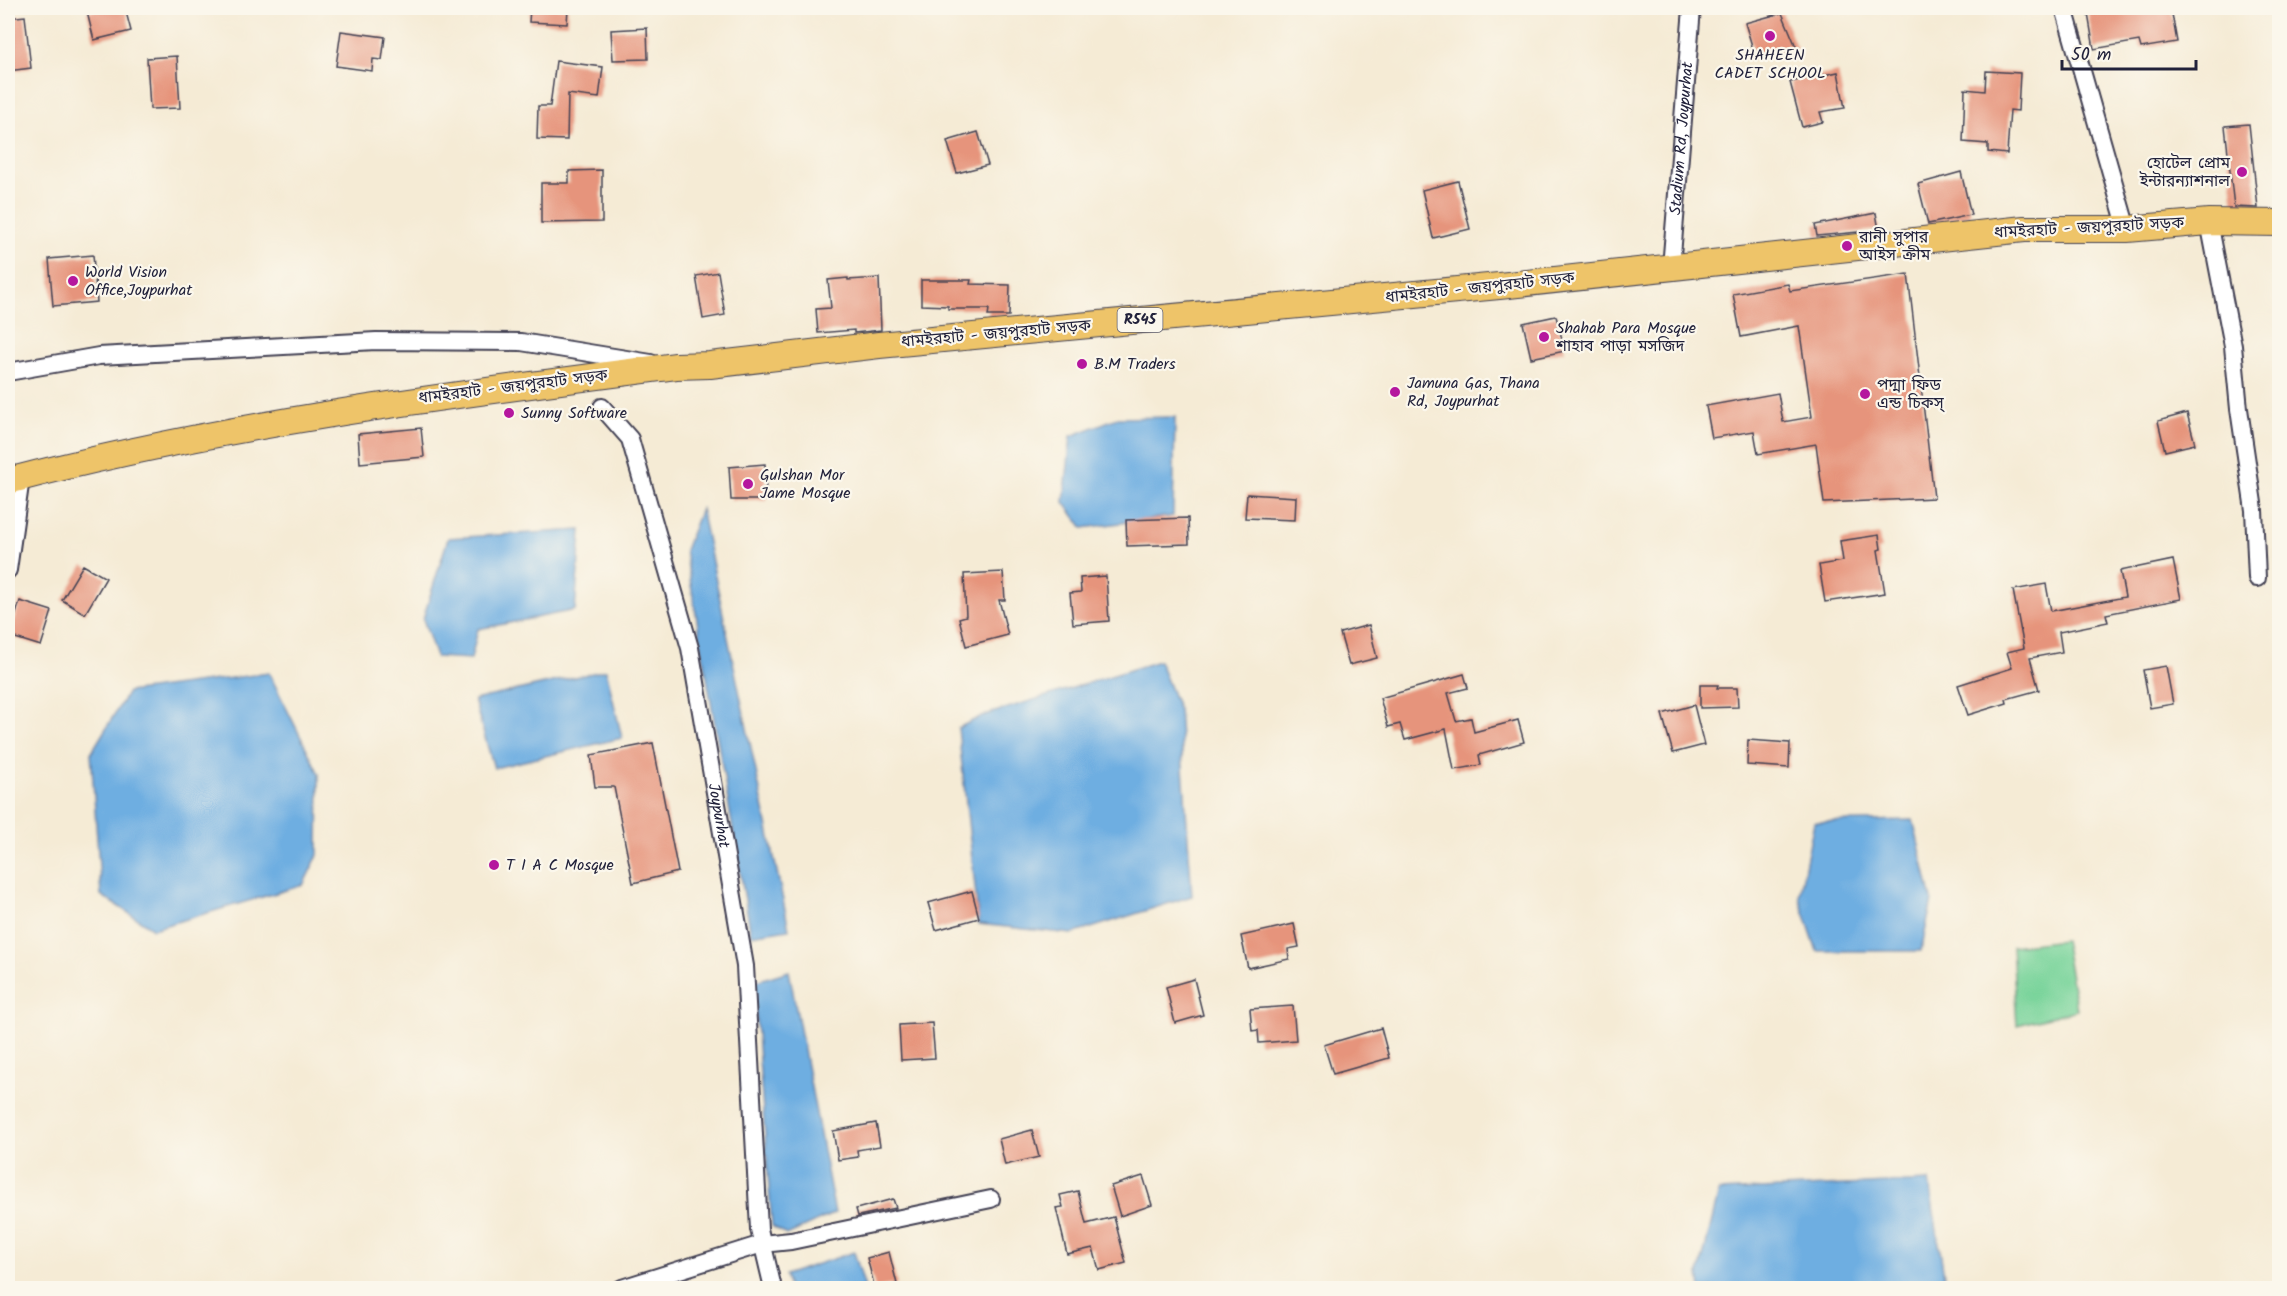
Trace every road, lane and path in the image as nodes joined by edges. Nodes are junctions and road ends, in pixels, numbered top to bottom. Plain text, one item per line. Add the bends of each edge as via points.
1 (1692, 8) edge
2 (2064, 8) edge
3 (2209, 222) junction
4 (2280, 223) edge
5 (2127, 229) junction
6 (1671, 268) junction
7 (676, 366) junction
8 (8, 372) edge
9 (602, 407) dead end
10 (14, 479) edge
11 (8, 570) edge
12 (2257, 578) dead end
13 (992, 1199) dead end
14 (762, 1244) junction
15 (622, 1288) edge
16 (773, 1288) edge

1 - 6 street, Stadium Rd, Joypurhat
2 - 5 street
3 - 4 main road, ধামইরহাট - জয়পুরহাট সড়ক / R545
3 - 5 main road, ধামইরহাট - জয়পুরহাট সড়ক / R545
3 - 12 street via 2233,346 2254,510
5 - 6 main road, ধামইরহাট - জয়পুরহাট সড়ক / R545 via 2025,229
6 - 7 main road, ধামইরহাট - জয়পুরহাট সড়ক / R545
7 - 8 street via 521,342 376,341 99,356
7 - 10 main road, ধামইরহাট - জয়পুরহাট সড়ক / R545 via 388,404 204,436
9 - 14 street, Joypurhat via 630,439 690,648 745,966
10 - 11 street
13 - 14 street
14 - 15 street
14 - 16 street, Joypurhat

